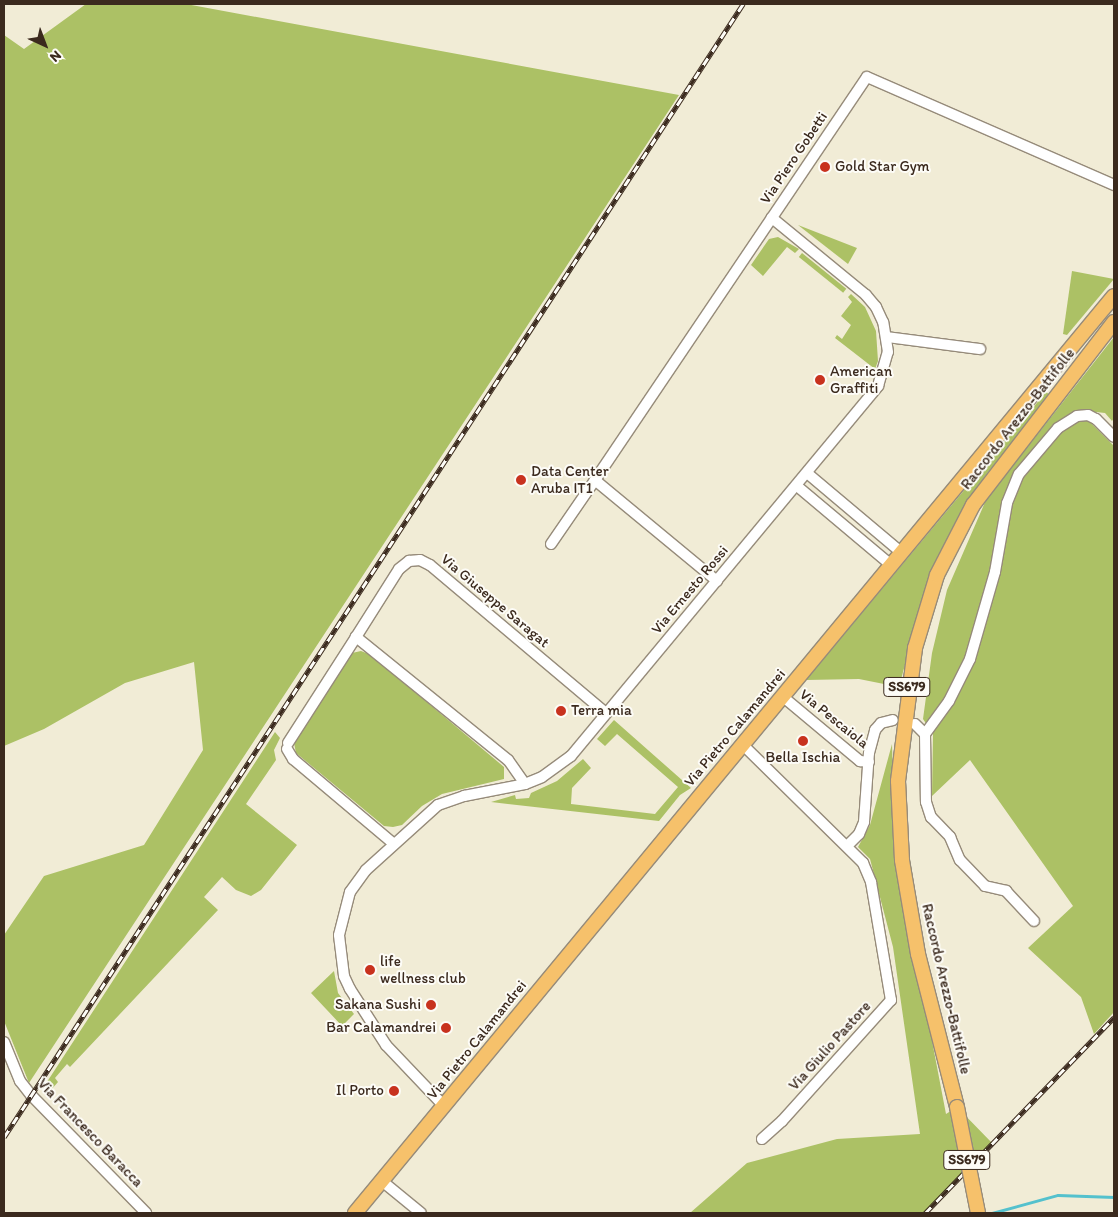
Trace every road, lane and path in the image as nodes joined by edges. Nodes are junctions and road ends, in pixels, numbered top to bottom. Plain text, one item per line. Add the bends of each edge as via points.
1 (1114, 185) edge
2 (772, 218) junction
3 (1114, 296) edge
4 (1114, 322) edge
5 (887, 336) junction
6 (980, 349) dead end
7 (1114, 437) edge
8 (808, 473) junction
9 (595, 480) junction
10 (797, 486) junction
11 (551, 544) dead end
12 (902, 553) junction
13 (891, 565) junction
14 (718, 581) junction
15 (356, 637) junction
16 (782, 696) junction
17 (606, 713) junction
18 (893, 720) dead end
19 (915, 724) dead end
20 (925, 734) junction
21 (742, 744) junction
22 (869, 762) junction
23 (525, 784) junction
24 (394, 844) junction
25 (847, 846) junction
26 (1034, 921) dead end
27 (4, 1042) edge
28 (444, 1106) junction
29 (762, 1139) dead end
30 (382, 1181) junction
31 (146, 1213) edge
32 (355, 1213) edge
33 (422, 1213) edge
34 (978, 1213) edge

1 - 2 street, Via Piero Gobetti via 867,78
2 - 5 street, Via Ernesto Rossi via 866,295 883,322
2 - 9 street, Via Piero Gobetti
3 - 12 main road, Via Pietro Calamandrei
4 - 34 main road, Raccordo Arezzo-Battifolle / SS679, bridge via 973,505 937,574 915,648 898,780 902,860 918,954
5 - 6 street
5 - 8 street, Via Ernesto Rossi via 885,369 878,386
7 - 20 street via 1096,419 1088,415 1077,416 1058,428 1019,474 1007,503 995,572 970,659 949,701
8 - 10 street, Via Ernesto Rossi
8 - 12 street
9 - 11 street, Via Piero Gobetti
9 - 14 street
10 - 13 street
10 - 14 street, Via Ernesto Rossi
12 - 13 main road, Via Pietro Calamandrei
13 - 16 main road, Via Pietro Calamandrei
14 - 17 street, Via Ernesto Rossi
15 - 17 street, Via Giuseppe Saragat via 399,568 409,561 420,560
15 - 23 street via 508,760
15 - 24 street, Via Giuseppe Saragat via 287,746 292,759
16 - 21 main road, Via Pietro Calamandrei
16 - 22 street, Via Pescaiola via 860,761
17 - 23 street, Via Ernesto Rossi via 571,756 549,773
18 - 22 street via 881,723 875,730
19 - 20 street
20 - 26 street via 926,802 931,816 950,837 960,860 985,886 1006,891
21 - 25 street, Via Giulio Pastore
21 - 28 main road, Via Pietro Calamandrei
22 - 25 street via 864,822 859,834
23 - 24 street, Via Ernesto Rossi via 444,802
24 - 28 street, Via Ernesto Rossi via 366,870 350,892 339,935 342,966 350,989 382,1038
25 - 29 street, Via Giulio Pastore via 863,863 871,882 891,1000
27 - 31 street, Via Francesco Baracca via 20,1081 35,1100
28 - 30 main road, Via Pietro Calamandrei
30 - 32 main road, Via Pietro Calamandrei
30 - 33 street

